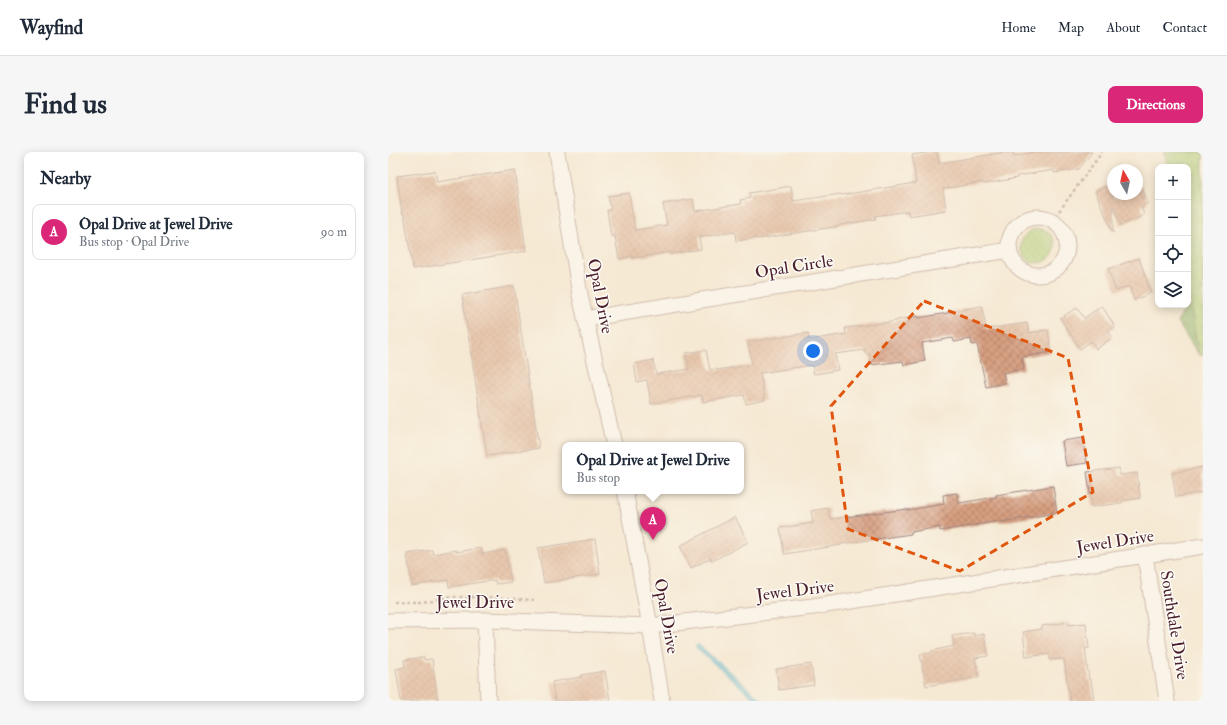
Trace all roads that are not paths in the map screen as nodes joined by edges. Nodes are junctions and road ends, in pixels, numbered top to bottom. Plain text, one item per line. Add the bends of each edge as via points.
1 (557, 152) edge
2 (1009, 250) junction
3 (585, 319) junction
4 (613, 442) edge
5 (626, 494) edge
6 (1203, 546) edge
7 (1144, 555) junction
8 (485, 620) junction
9 (388, 621) edge
10 (650, 626) junction
11 (488, 701) edge
12 (662, 701) edge
13 (1167, 701) edge

1 - 3 street, Opal Drive
2 - 2 street via 1017,267 1035,275 1045,274 1062,264 1067,245 1060,227 1052,221 1034,218 1026,220 1013,232
2 - 3 street, Opal Circle
3 - 4 street, Opal Drive
5 - 10 street, Opal Drive
6 - 7 street, Jewel Drive
7 - 10 street, Jewel Drive via 813,607
7 - 13 street, Southdale Drive
8 - 9 street, Jewel Drive
8 - 10 street, Jewel Drive
8 - 11 street
10 - 12 street, Opal Drive

